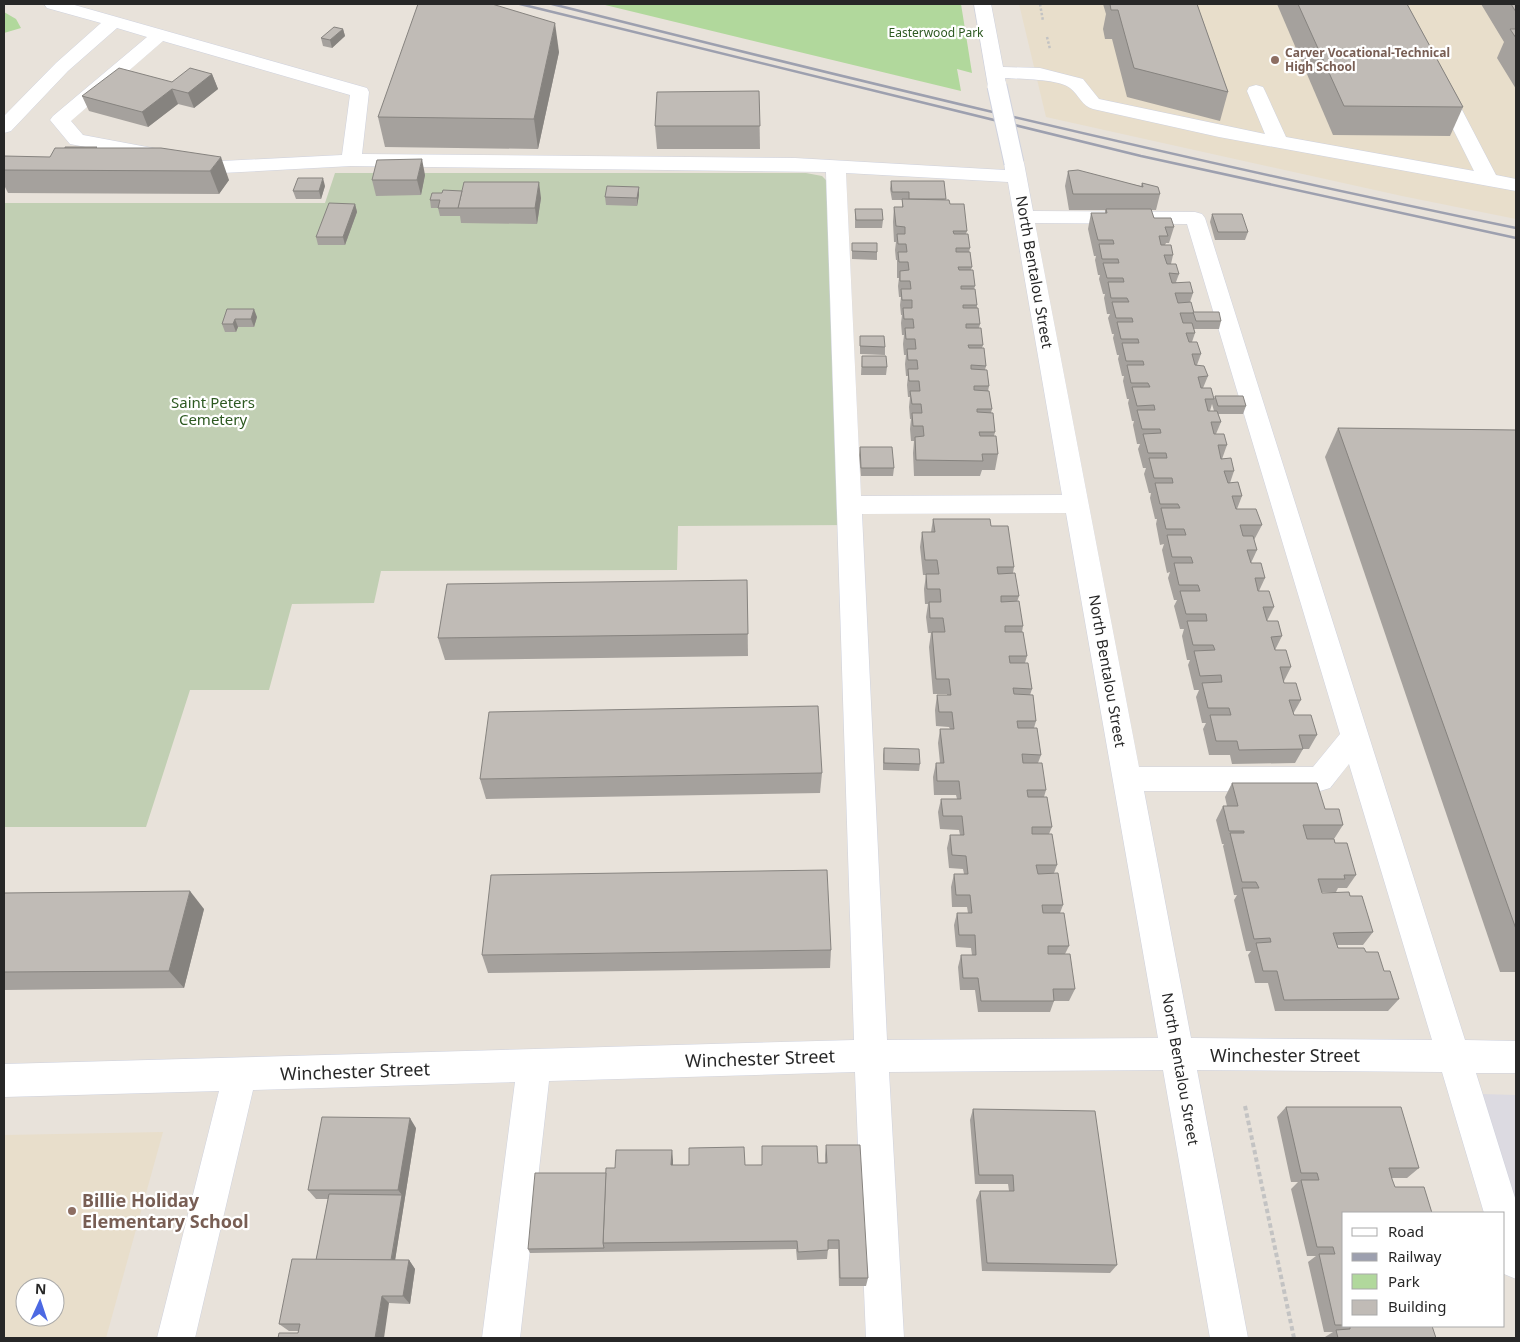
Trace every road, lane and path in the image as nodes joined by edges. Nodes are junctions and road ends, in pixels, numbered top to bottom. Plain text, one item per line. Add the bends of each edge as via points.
1 (53, 4) edge
2 (982, 4) edge
3 (1040, 4) edge
4 (114, 21) junction
5 (1043, 21) dead end
6 (161, 34) junction
7 (1434, 74) edge
8 (996, 79) junction
9 (1256, 91) dead end
10 (4, 127) edge
11 (1278, 141) junction
12 (351, 160) junction
13 (836, 166) junction
14 (1016, 170) junction
15 (1488, 179) junction
16 (1516, 185) edge
17 (1024, 217) junction
18 (1076, 504) junction
19 (850, 506) junction
20 (1356, 736) junction
21 (1127, 780) junction
22 (1178, 1055) junction
23 (871, 1056) junction
24 (1455, 1057) junction
25 (1516, 1058) edge
26 (534, 1066) junction
27 (240, 1076) junction
28 (4, 1080) edge
29 (1246, 1106) dead end
30 (1502, 1212) edge
31 (1505, 1223) edge
32 (1516, 1261) edge
33 (176, 1338) edge
34 (502, 1338) edge
35 (885, 1338) edge
36 (1229, 1338) edge
37 (1294, 1338) edge

1 - 4 street
2 - 8 street, North Bentalou Street
3 - 5 path
4 - 6 street
4 - 10 street via 62,67
6 - 12 street via 360,92
6 - 12 street via 60,120 77,140 222,166
7 - 15 street
8 - 11 street via 1040,74 1076,83 1093,103
8 - 14 street, North Bentalou Street, bridge
9 - 11 street
11 - 15 street
12 - 13 street
13 - 14 street
13 - 19 street
14 - 17 street, North Bentalou Street
15 - 16 street
17 - 18 street, North Bentalou Street
17 - 20 street via 1195,218
18 - 19 street
18 - 21 street, North Bentalou Street
19 - 23 street
20 - 21 street via 1320,779
20 - 24 street
21 - 22 street, North Bentalou Street
22 - 23 street, Winchester Street
22 - 24 street, Winchester Street
22 - 36 street, North Bentalou Street
23 - 26 street, Winchester Street
23 - 35 street
24 - 25 street, Winchester Street
24 - 30 street
26 - 27 street, Winchester Street
26 - 34 street
27 - 28 street, Winchester Street
27 - 33 street
29 - 37 path
31 - 32 street

